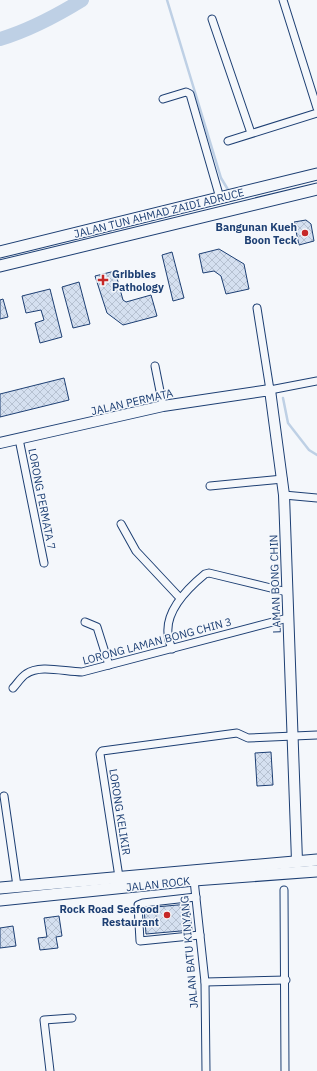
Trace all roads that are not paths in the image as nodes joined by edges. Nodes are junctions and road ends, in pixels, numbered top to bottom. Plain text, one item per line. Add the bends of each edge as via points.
1 (283, 0) edge
2 (212, 19) dead end
3 (163, 99) dead end
4 (317, 108) edge
5 (317, 113) edge
6 (251, 133) junction
7 (228, 141) dead end
8 (317, 174) edge
9 (317, 189) edge
10 (228, 196) junction
11 (0, 252) edge
12 (0, 266) edge
13 (257, 308) dead end
14 (155, 366) dead end
15 (317, 381) edge
16 (270, 390) junction
17 (163, 406) junction
18 (19, 439) junction
19 (0, 443) edge
20 (283, 478) junction
21 (210, 486) dead end
22 (284, 495) junction
23 (317, 498) edge
24 (121, 524) dead end
25 (44, 562) dead end
26 (287, 592) junction
27 (180, 598) junction
28 (288, 618) junction
29 (85, 622) dead end
30 (172, 649) junction
31 (109, 665) junction
32 (14, 688) dead end
33 (317, 735) edge
34 (292, 737) junction
35 (4, 796) dead end
36 (317, 860) edge
37 (297, 861) junction
38 (317, 871) edge
39 (119, 877) junction
40 (194, 880) junction
41 (17, 886) junction
42 (0, 888) edge
43 (284, 890) dead end
44 (196, 897) junction
45 (0, 900) edge
46 (200, 935) junction
47 (286, 980) junction
48 (205, 982) junction
49 (72, 1018) dead end
50 (50, 1071) edge
51 (206, 1071) edge
52 (285, 1071) edge

1 - 4 street
2 - 6 street
3 - 10 street via 186,92 190,94
5 - 6 street
6 - 7 street
8 - 10 main road, JALAN TUN AHMAD ZAIDI ADRUCE
9 - 12 main road, JALAN TUN AHMAD ZAIDI ADRUCE
10 - 11 main road, JALAN TUN AHMAD ZAIDI ADRUCE
13 - 16 street, LAMAN BONG CHIN
14 - 17 street
15 - 16 street
16 - 17 street, JALAN PERMATA
16 - 20 street, LAMAN BONG CHIN
17 - 18 street, JALAN PERMATA
18 - 19 street, JALAN PERMATA
18 - 25 street, LORONG PERMATA 7
20 - 21 street
20 - 22 street, LAMAN BONG CHIN
22 - 23 street
22 - 26 street, LAMAN BONG CHIN
24 - 27 street via 136,551
26 - 27 street via 209,573 197,580
26 - 28 street, LAMAN BONG CHIN
27 - 30 street via 168,627
28 - 30 street, LORONG LAMAN BONG CHIN 3
28 - 34 street, LAMAN BONG CHIN
29 - 31 street via 98,627
30 - 31 street, LORONG LAMAN BONG CHIN 3
31 - 32 street, LORONG LAMAN BONG CHIN 3 via 82,672 32,670 24,674
33 - 34 street
34 - 37 street, LAMAN BONG CHIN
34 - 39 street, LORONG KELIKIR via 248,738 237,733 102,751 100,754
35 - 41 street
36 - 37 main road, JALAN ROCK
37 - 39 main road, JALAN ROCK
38 - 40 main road, JALAN ROCK
39 - 41 main road, JALAN ROCK
40 - 44 street, JALAN BATU KINYANG
40 - 45 main road, JALAN ROCK
41 - 42 main road, JALAN ROCK
43 - 47 street
44 - 46 street, JALAN BATU KINYANG
44 - 46 street via 138,905 140,941
46 - 48 street, JALAN BATU KINYANG
47 - 48 street
47 - 52 street
48 - 51 street, JALAN BATU KINYANG
49 - 50 street via 44,1020

